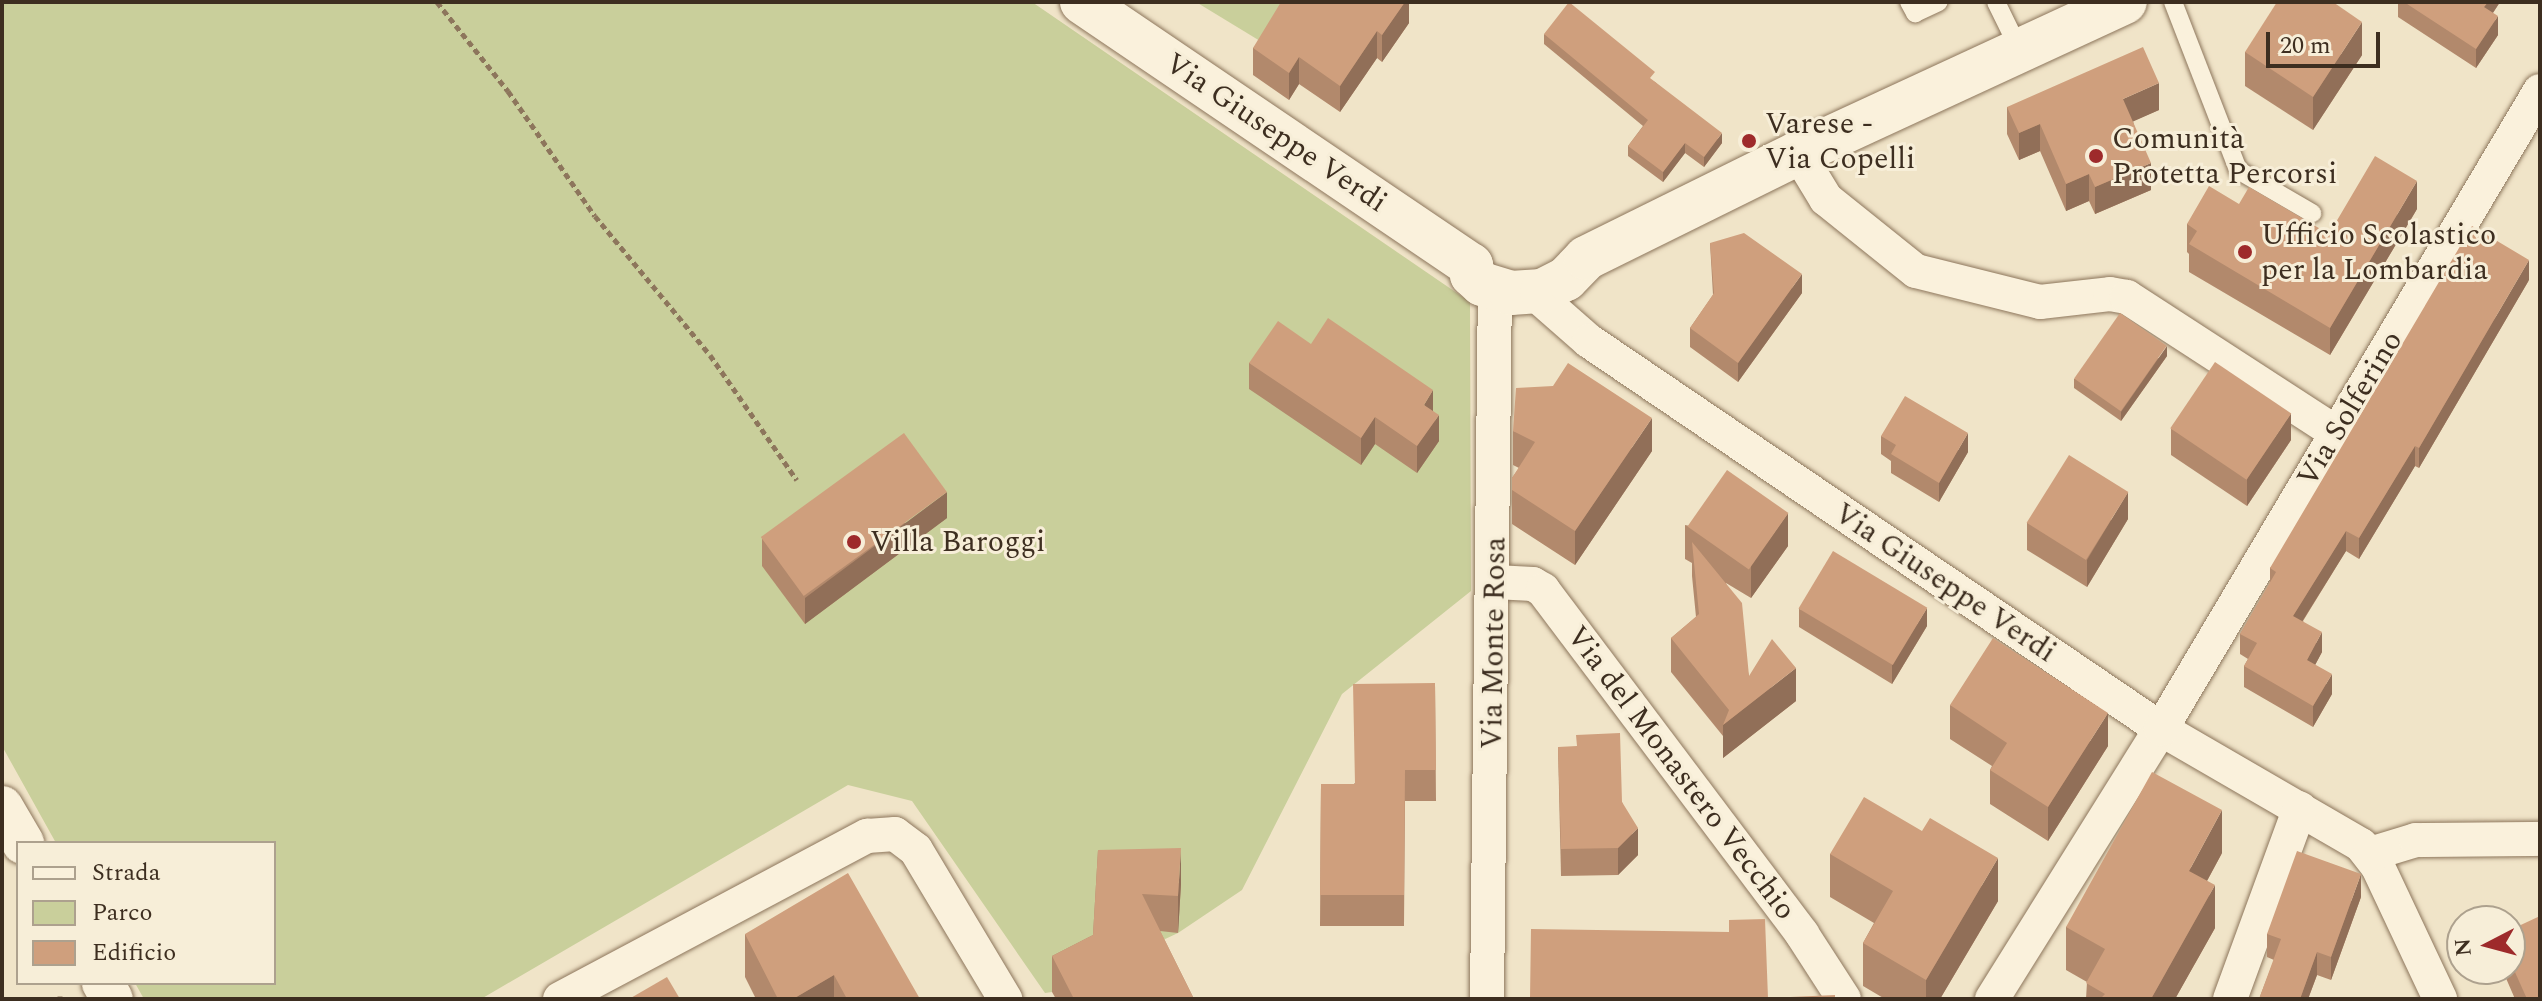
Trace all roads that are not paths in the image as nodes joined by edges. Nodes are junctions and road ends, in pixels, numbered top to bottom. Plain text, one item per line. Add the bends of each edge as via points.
1 (1082, 2) edge
2 (1909, 2) edge
3 (1939, 2) edge
4 (1996, 2) edge
5 (2125, 2) edge
6 (2173, 2) edge
7 (2020, 51) junction
8 (2540, 91) edge
9 (1798, 153) junction
10 (2312, 213) dead end
11 (1586, 258) junction
12 (1500, 281) junction
13 (2335, 432) junction
14 (1495, 582) junction
15 (2161, 729) junction
16 (2, 807) edge
17 (2300, 808) junction
18 (2540, 839) edge
19 (22, 841) edge
20 (2370, 854) junction
21 (560, 999) edge
22 (1005, 999) edge
23 (1487, 999) edge
24 (1844, 999) edge
25 (1992, 999) edge
26 (2230, 999) edge
27 (2440, 999) edge

1 - 12 main road, Via Giuseppe Verdi
2 - 3 lane via 1915,13
4 - 7 lane
5 - 7 main road
6 - 10 lane via 2238,170
7 - 9 main road
8 - 13 street, Via Solferino
9 - 11 main road
9 - 13 street via 1826,199 1916,271 2036,302 2127,297
11 - 12 main road via 1516,272
11 - 12 main road via 1566,279
12 - 14 street, Via Monte Rosa
12 - 15 street, Via Giuseppe Verdi
13 - 15 street, Via Solferino
14 - 23 street, Via Monte Rosa
14 - 24 street, Via del Monastero Vecchio via 1533,584 1543,590 1802,934
15 - 17 street, Via Giuseppe Verdi
15 - 25 street, Via Solferino
16 - 19 street
17 - 20 street, Via Giuseppe Verdi
17 - 26 street
18 - 20 street via 2416,840
20 - 27 street
21 - 22 street via 867,836 895,834 916,850

